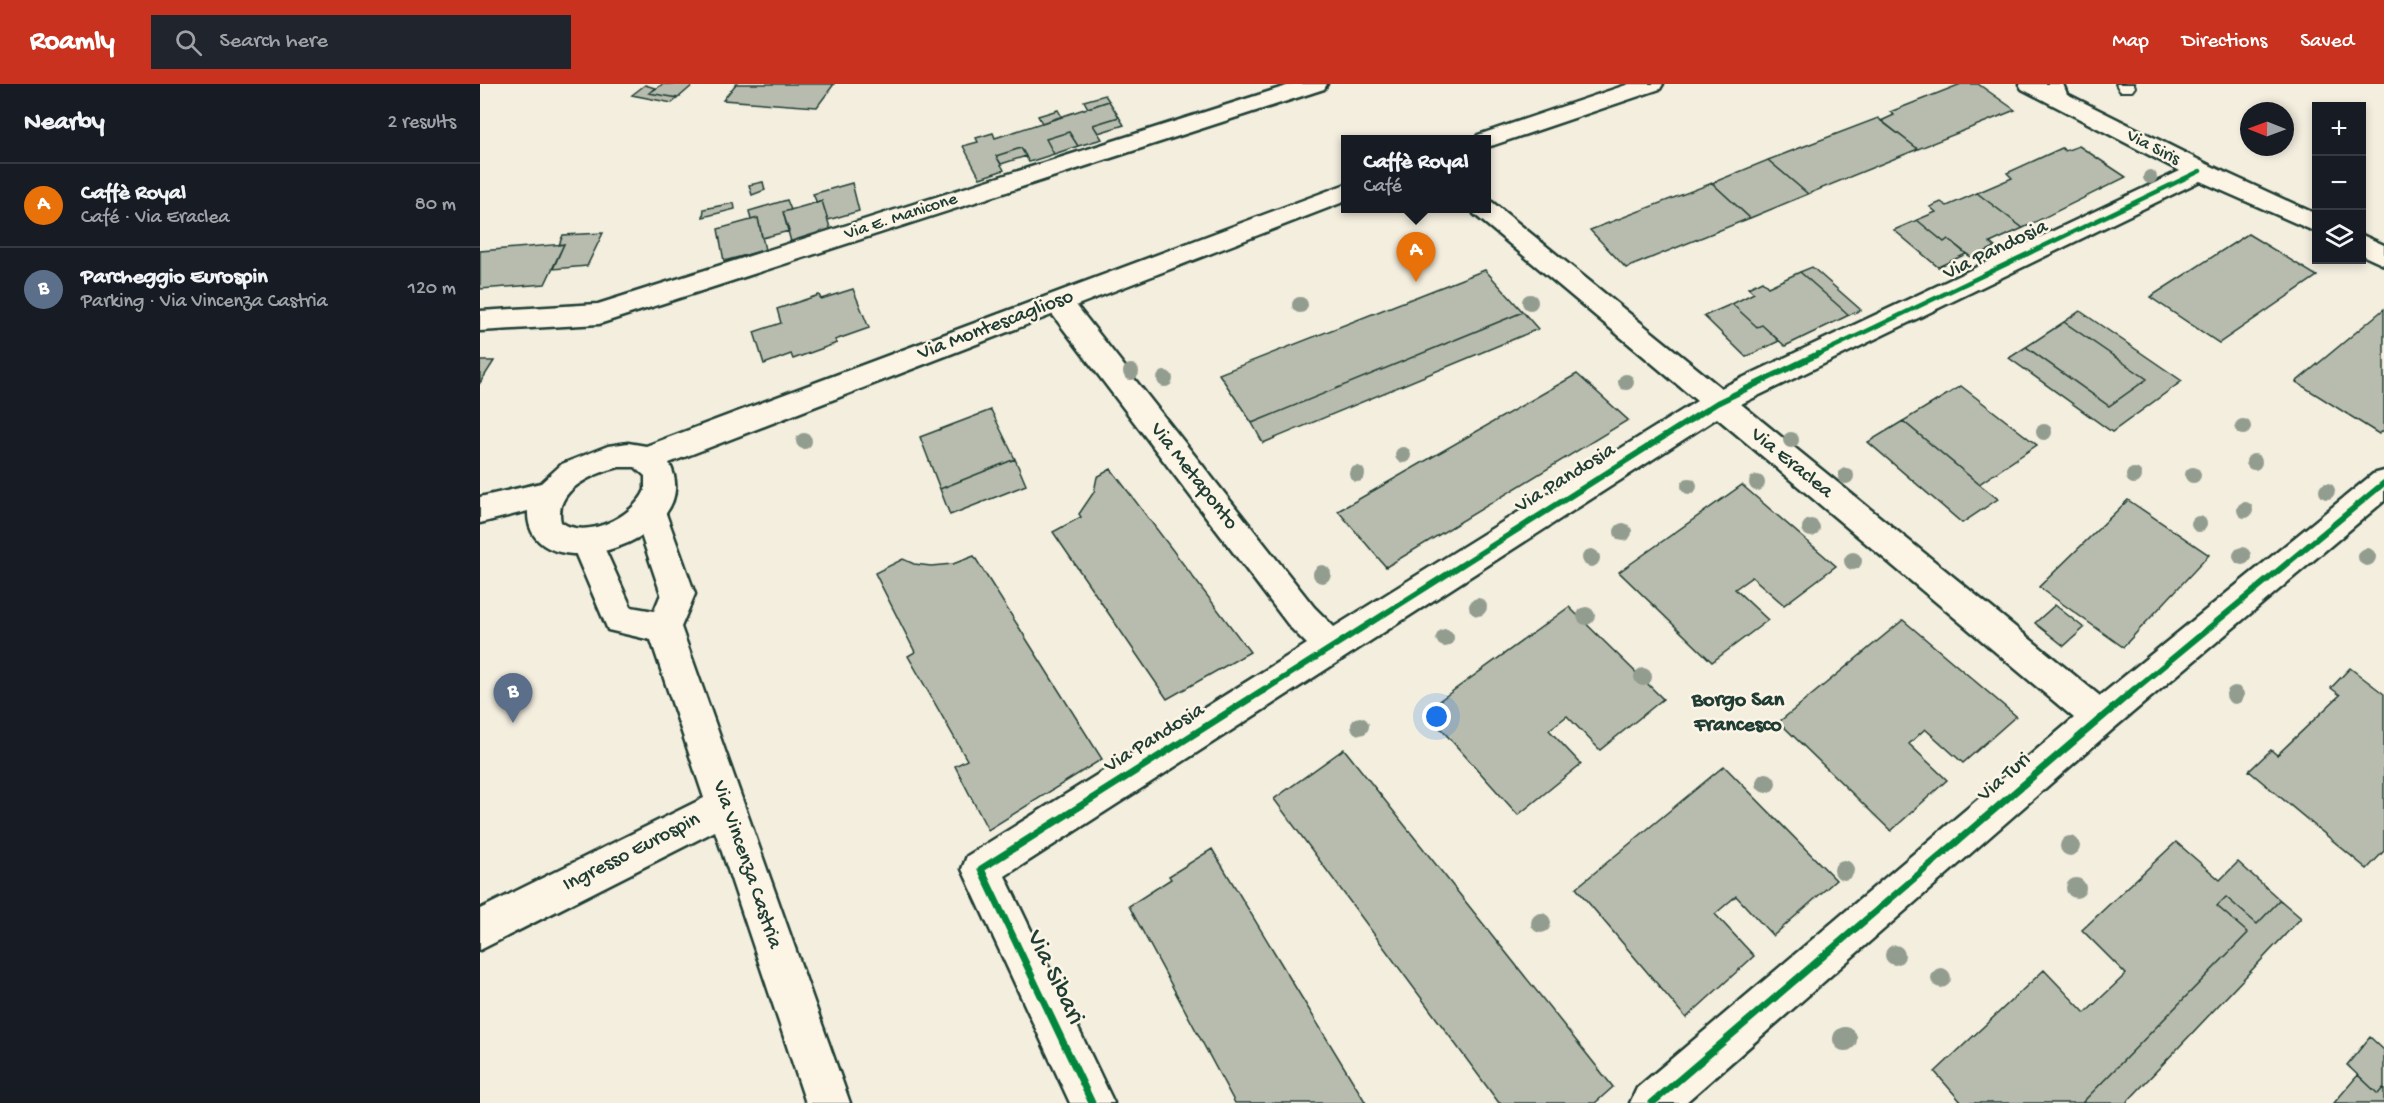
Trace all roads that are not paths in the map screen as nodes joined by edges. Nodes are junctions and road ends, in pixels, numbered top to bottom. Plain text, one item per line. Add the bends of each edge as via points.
1 (1271, 84) edge
2 (1652, 84) edge
3 (2030, 84) edge
4 (1312, 86) edge
5 (2055, 91) edge
6 (1491, 139) edge
7 (2199, 171) junction
8 (1341, 194) edge
9 (1489, 213) edge
10 (2312, 222) edge
11 (2366, 247) edge
12 (2384, 256) edge
13 (1059, 303) junction
14 (480, 321) edge
15 (1717, 403) junction
16 (646, 459) junction
17 (2384, 483) edge
18 (551, 493) junction
19 (480, 510) edge
20 (649, 511) junction
21 (587, 543) junction
22 (664, 627) junction
23 (1331, 646) junction
24 (2100, 718) junction
25 (726, 806) junction
26 (981, 869) joint
27 (480, 930) edge
28 (828, 1103) edge
29 (1092, 1103) edge
30 (1652, 1103) edge

1 - 4 street
2 - 6 street
3 - 5 street, Via Siris
4 - 14 street, Via E. Manicone via 599,314
5 - 7 street, Via Siris
7 - 10 street, Via Siris
7 - 15 street, Via Pandosia
8 - 13 street, Via Montescaglioso
9 - 15 street, Via Eraclea
11 - 12 street
13 - 16 street, Via Montescaglioso
13 - 23 street, Via Metaponto via 1302,617
15 - 23 street, Via Pandosia
15 - 24 street, Via Eraclea
16 - 18 street, Via Montescaglioso via 619,455 593,461 569,475
16 - 20 street via 657,466 663,483 657,502
17 - 24 street, Via Turi
18 - 19 street, Via Montescaglioso
18 - 21 street via 543,513 548,530 563,540
20 - 21 street via 614,536
20 - 22 street via 678,594
21 - 22 street via 620,620
22 - 25 street, Via Vincenza Castria
23 - 26 street, Via Pandosia
24 - 30 street, Via Turi
25 - 27 street, Ingresso Eurospin
25 - 28 street, Via Vincenza Castria
26 - 29 street, Via Sibari

